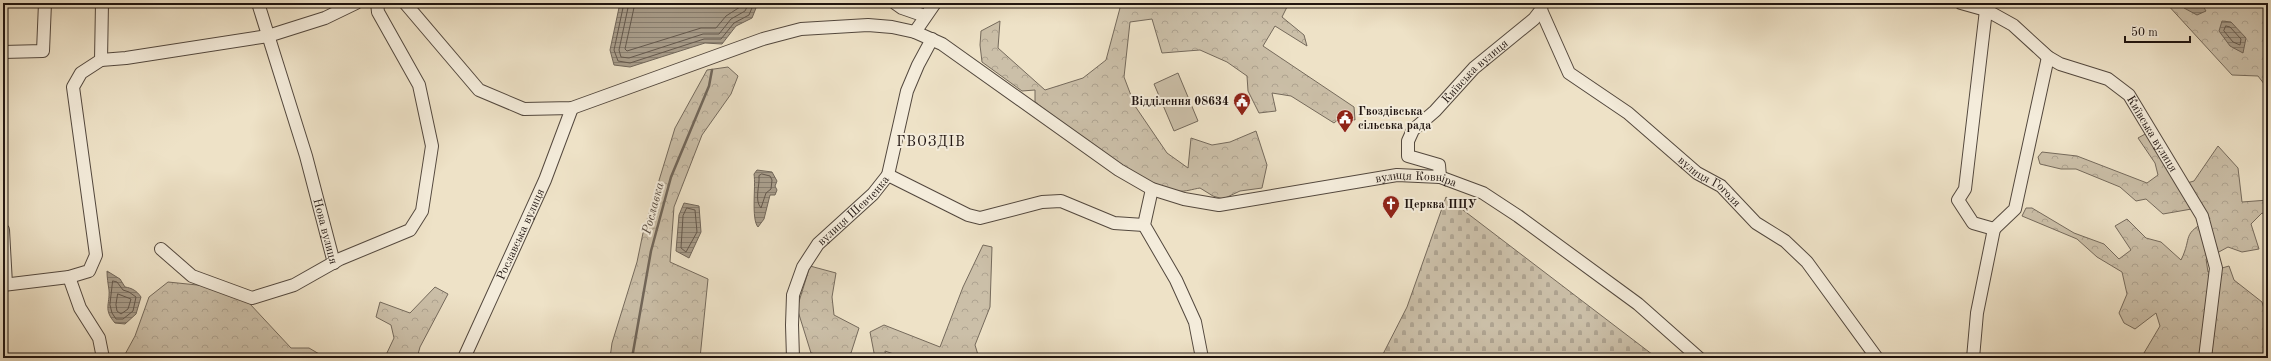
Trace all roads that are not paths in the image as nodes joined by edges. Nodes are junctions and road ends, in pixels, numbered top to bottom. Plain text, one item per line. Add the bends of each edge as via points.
1 (45, 3) edge
2 (102, 3) edge
3 (258, 3) edge
4 (356, 3) edge
5 (378, 3) edge
6 (405, 3) edge
7 (895, 3) edge
8 (935, 3) edge
9 (1961, 3) edge
10 (1542, 7) edge
11 (1986, 10) junction
12 (925, 16) junction
13 (915, 32) junction
14 (268, 36) junction
15 (932, 39) junction
16 (3, 52) edge
17 (2048, 57) junction
18 (101, 60) junction
19 (572, 108) junction
20 (888, 174) junction
21 (1440, 177) junction
22 (1152, 188) junction
23 (1144, 225) junction
24 (1994, 229) junction
25 (3, 230) edge
26 (161, 249) dead end
27 (334, 263) junction
28 (69, 277) junction
29 (5, 285) edge
30 (102, 358) edge
31 (464, 358) edge
32 (793, 358) edge
33 (1202, 358) edge
34 (1699, 358) edge
35 (1877, 358) edge
36 (1973, 358) edge
37 (2205, 358) edge

1 - 16 street via 43,51
2 - 18 street
3 - 14 street, Нова вулиця
4 - 14 street via 325,18
5 - 27 street via 378,12 419,84 432,146 422,211 410,230
6 - 19 street, вулиця Ковніра via 479,90 524,109
7 - 12 street
8 - 12 street
9 - 11 street, Київська вулиця
10 - 21 street, Київська вулиця via 1514,37 1474,68 1435,111 1413,130 1408,141 1408,156 1439,165
10 - 35 street, вулиця Гоголя via 1569,73 1628,113 1697,173 1721,186 1756,223 1785,241 1807,262
11 - 17 street, Київська вулиця via 2013,25
11 - 24 street via 1965,189 1958,200 1973,223
12 - 13 street
13 - 15 street, вулиця Ковніра
13 - 19 street, вулиця Ковніра via 868,25 801,29 782,33
14 - 18 street
14 - 27 street, Нова вулиця via 306,156
15 - 20 street, вулиця Шевченка via 907,91
15 - 22 street, вулиця Ковніра via 1119,170
17 - 24 street via 2015,209
17 - 37 street, Київська вулиця via 2060,64 2108,79 2129,95 2202,216 2216,268
18 - 28 street via 81,73 73,87 96,255 88,271
19 - 31 street, Рославська вулиця via 545,180
20 - 23 street via 968,215 980,218 1042,202 1061,201 1114,223
20 - 32 street, вулиця Шевченка via 873,194 818,244 804,267 793,295
21 - 22 street, вулиця Ковніра via 1397,175 1219,205 1184,199
21 - 34 street, вулиця Ковніра via 1483,193 1518,216 1638,304
22 - 23 street
23 - 33 street via 1176,280 1195,322
24 - 36 street via 1977,313
25 - 29 street
26 - 27 street, Нова вулиця via 192,276 252,298 294,285
28 - 29 street
28 - 30 street via 80,308 99,338

